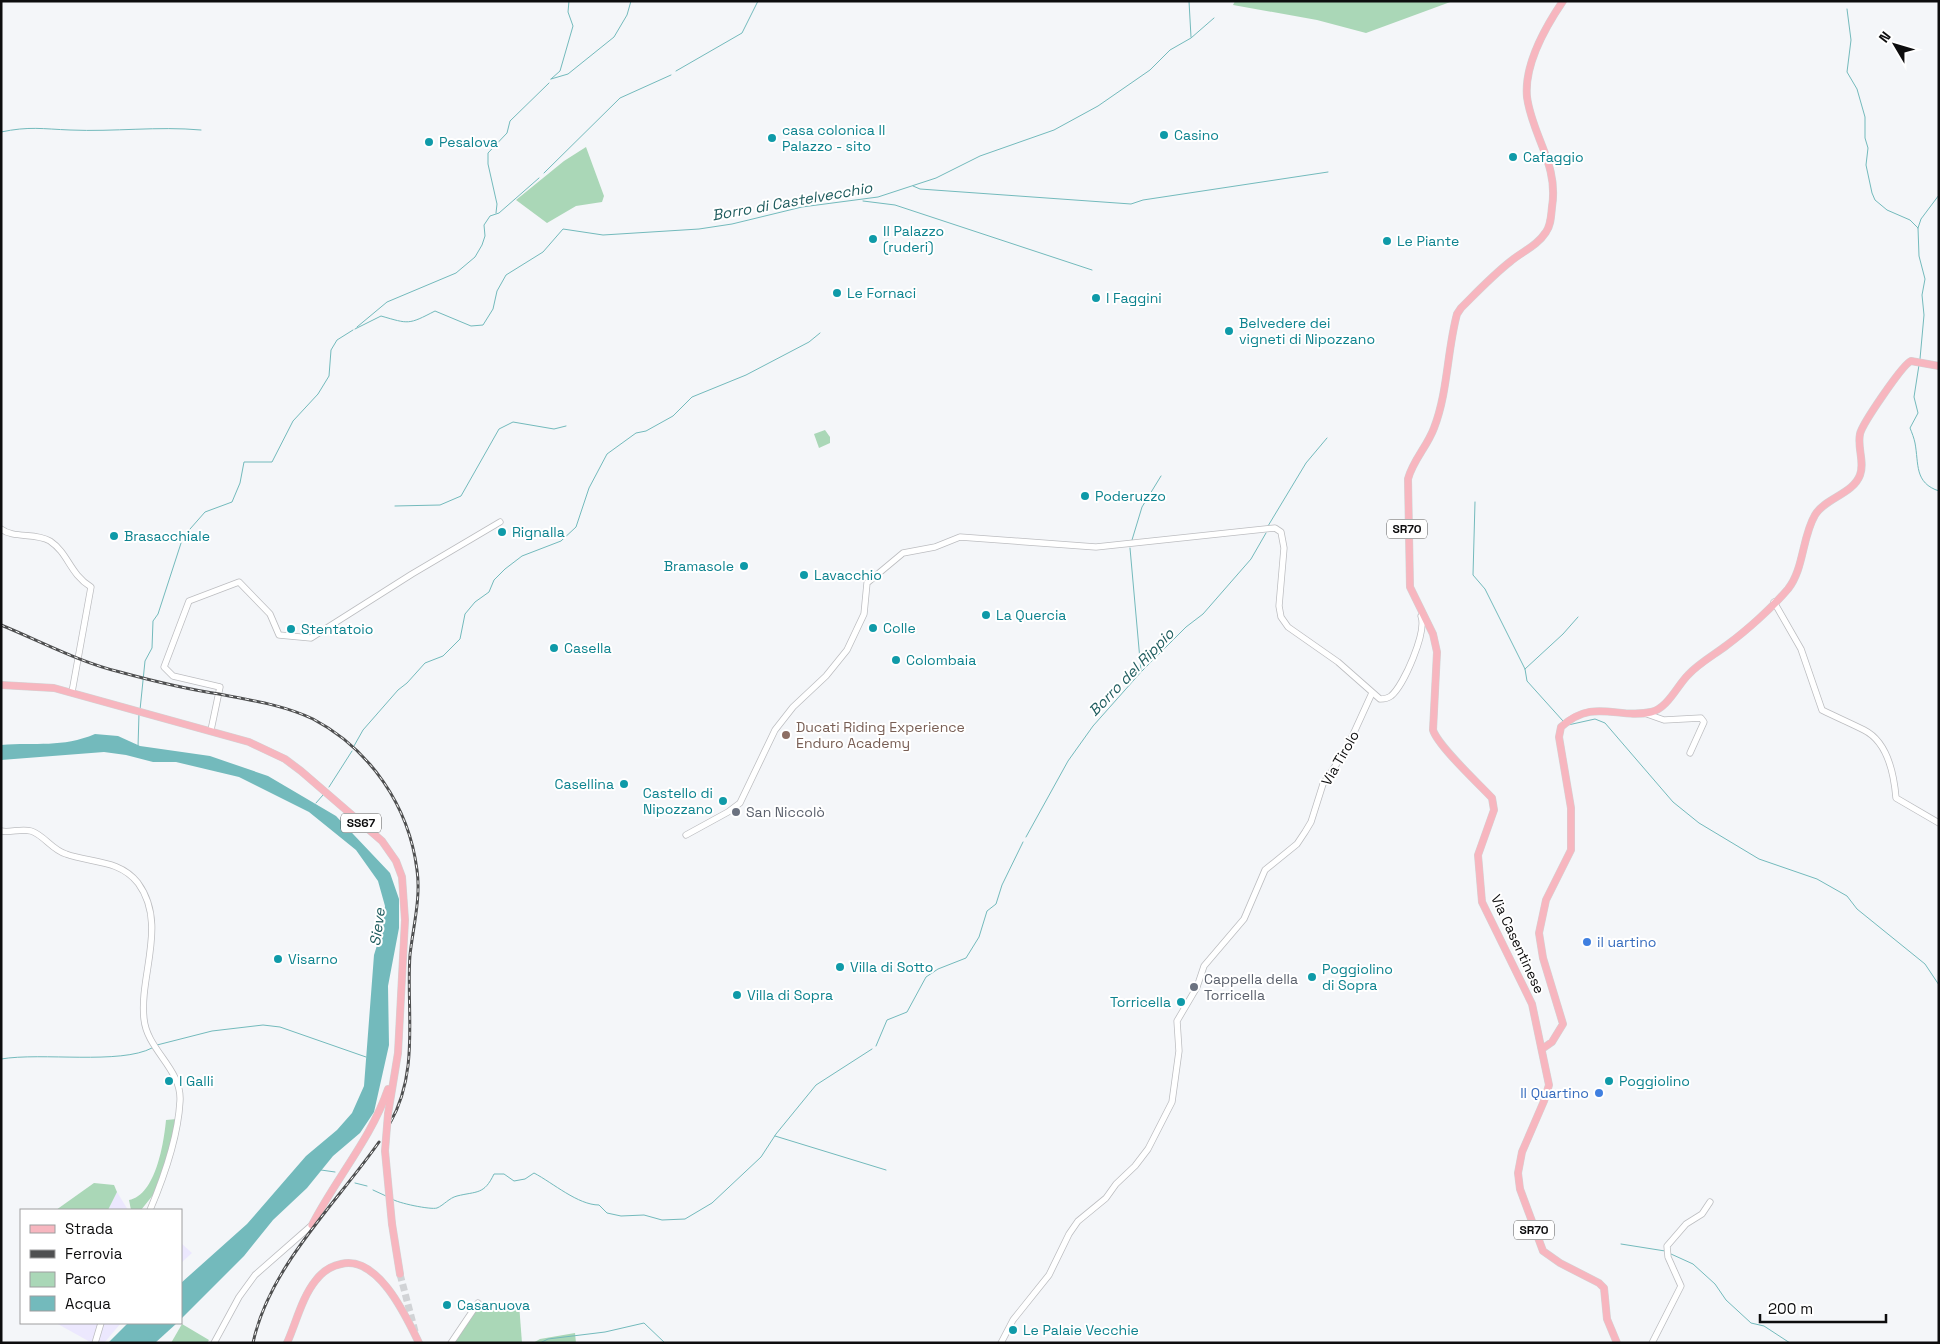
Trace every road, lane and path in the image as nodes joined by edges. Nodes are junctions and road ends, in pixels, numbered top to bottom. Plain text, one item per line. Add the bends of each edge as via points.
1 (1563, 1) edge
2 (1939, 366) edge
3 (500, 522) dead end
4 (1, 529) edge
5 (1774, 602) junction
6 (1423, 614) junction
7 (1, 685) edge
8 (72, 692) junction
9 (1372, 693) junction
10 (1642, 713) junction
11 (210, 730) junction
12 (1690, 753) dead end
13 (1939, 824) edge
14 (1, 831) edge
15 (686, 835) dead end
16 (1542, 1049) junction
17 (398, 1053) junction
18 (1710, 1202) dead end
19 (150, 1209) edge
20 (312, 1225) joint
21 (400, 1274) tunnel mouth
22 (478, 1303) dead end
23 (101, 1324) edge
24 (412, 1328) junction
25 (95, 1343) edge
26 (214, 1343) edge
27 (287, 1343) edge
28 (416, 1343) edge
29 (420, 1343) edge
30 (451, 1343) edge
31 (1001, 1343) edge
32 (1617, 1343) edge
33 (1652, 1343) edge

1 - 6 main road, Via Casentinese / SR70 via 1538,49 1527,87 1530,108 1551,168 1554,186 1550,222 1536,244 1504,266 1460,308 1434,428 1408,480 1410,587
2 - 5 main road via 1911,361 1900,370 1860,432 1860,476 1815,514 1794,579
3 - 11 street via 311,638 279,635 270,614 239,582 189,601 164,667 173,676 220,687
4 - 8 street via 47,540 64,553 73,573 91,587
5 - 10 main road via 1728,645 1688,675 1661,708
5 - 13 street via 1801,649 1822,710 1866,730 1878,741 1888,757 1896,798
6 - 9 street via 1422,633 1396,690 1386,699
6 - 16 main road, Via Casentinese / SR70 via 1437,652 1433,730 1440,744 1466,768 1494,803 1478,855 1482,902 1528,994
7 - 8 main road, SS67 via 38,686
8 - 11 main road, SS67
9 - 15 street via 1338,662 1288,627 1282,617 1278,606 1284,548 1281,532 1275,528 1096,547 960,537 934,547 903,553 867,583 864,614 847,650 775,730 740,802
9 - 31 street, Via Tirolo via 1346,750 1323,784 1306,830 1297,844 1264,870 1244,919 1204,966 1177,1021 1179,1054 1172,1102 1148,1149 1106,1198 1078,1221 1049,1274 1013,1320
10 - 12 street via 1664,720 1701,718 1704,722 1702,732
10 - 16 main road via 1605,710 1576,717 1561,727 1559,737 1571,808 1571,850 1546,900 1539,934 1563,1024 1552,1042
11 - 17 main road, SS67 via 249,742 285,760 382,841 396,861 402,877 405,920
14 - 19 street via 32,831 66,855 98,860 118,868 137,882 145,899 153,926 142,997 144,1022 149,1038 170,1068 180,1100 161,1185
16 - 32 main road, Via Casentinese / SR70 via 1548,1087 1522,1152 1518,1173 1520,1189 1543,1251 1599,1282 1604,1288 1607,1319
17 - 20 main road via 373,1127
17 - 21 main road, SS67, bridge via 385,1151
18 - 33 street via 1702,1214 1686,1224 1667,1246 1681,1286
20 - 26 street via 256,1274 239,1297
22 - 30 street
23 - 25 street
24 - 27 main road via 378,1275 357,1264 345,1263 332,1266 314,1281
24 - 28 main road
24 - 29 main road

